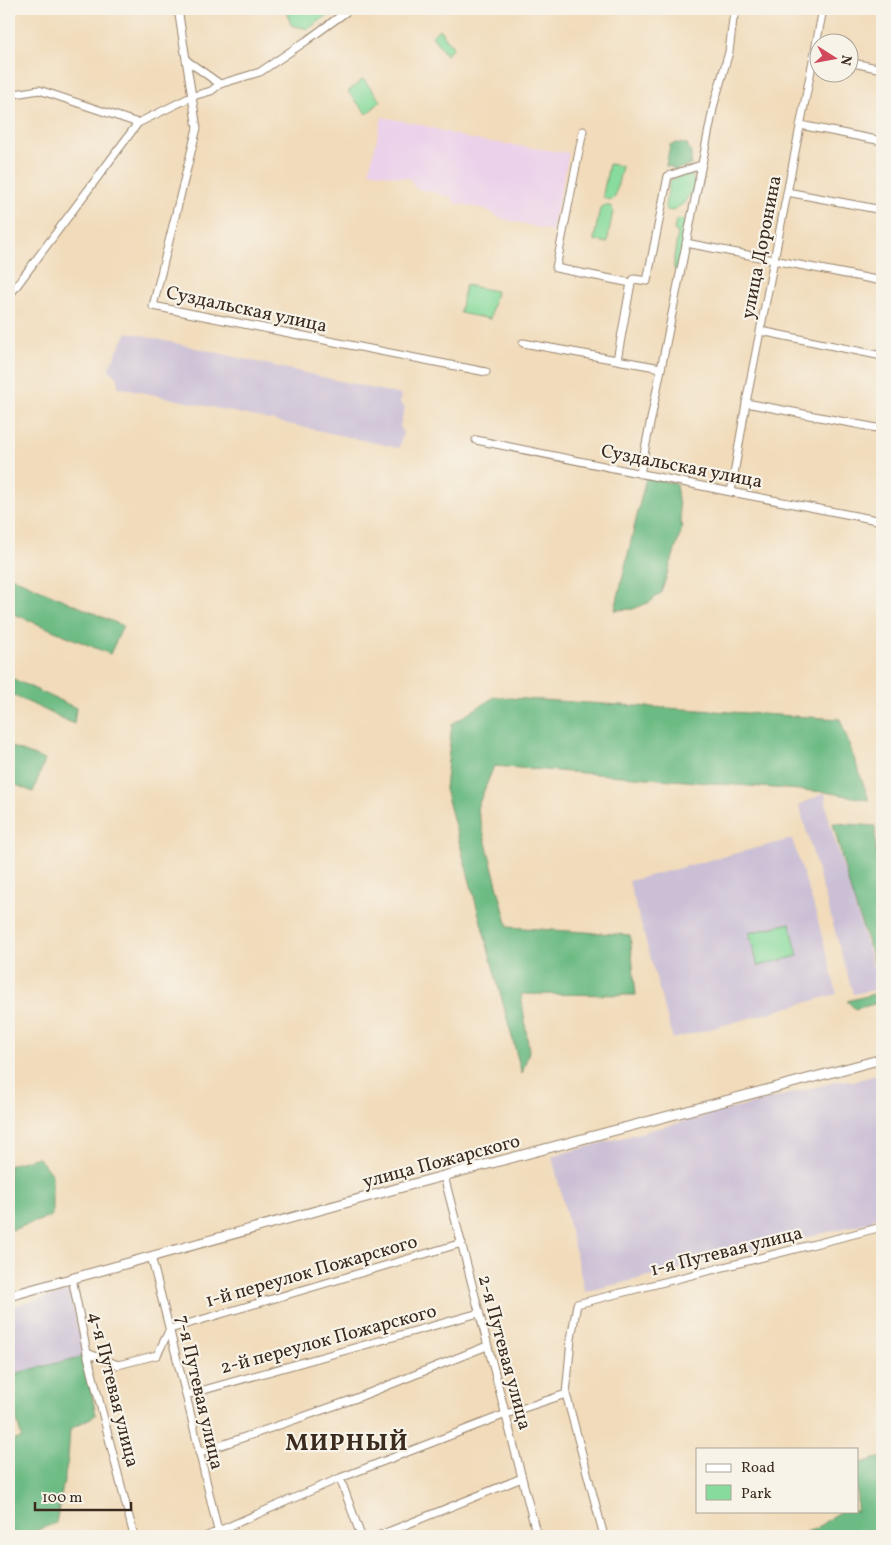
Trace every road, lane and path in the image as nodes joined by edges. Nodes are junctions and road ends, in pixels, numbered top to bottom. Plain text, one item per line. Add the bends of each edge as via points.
1 (178, 9) edge
2 (350, 9) edge
3 (737, 9) edge
4 (823, 9) edge
5 (820, 32) edge
6 (186, 60) junction
7 (858, 64) edge
8 (882, 69) edge
9 (810, 82) edge
10 (220, 84) junction
11 (9, 95) edge
12 (193, 96) junction
13 (138, 123) junction
14 (800, 125) junction
15 (583, 131) dead end
16 (882, 142) edge
17 (701, 165) junction
18 (788, 192) junction
19 (882, 210) edge
20 (686, 244) junction
21 (775, 260) junction
22 (882, 281) edge
23 (631, 283) junction
24 (9, 296) edge
25 (761, 331) junction
26 (523, 343) dead end
27 (882, 356) edge
28 (616, 360) junction
29 (661, 368) junction
30 (486, 372) dead end
31 (746, 403) junction
32 (882, 429) edge
33 (476, 440) dead end
34 (640, 474) junction
35 (731, 492) junction
36 (882, 521) edge
37 (882, 1059) edge
38 (444, 1176) junction
39 (882, 1227) edge
40 (462, 1243) junction
41 (151, 1256) junction
42 (72, 1278) junction
43 (9, 1296) edge
44 (479, 1314) junction
45 (170, 1329) junction
46 (487, 1346) junction
47 (87, 1353) junction
48 (566, 1394) junction
49 (186, 1395) junction
50 (506, 1414) junction
51 (199, 1453) junction
52 (340, 1478) junction
53 (522, 1478) junction
54 (218, 1534) edge
55 (134, 1536) edge
56 (206, 1536) edge
57 (361, 1536) edge
58 (378, 1536) edge
59 (538, 1536) edge
60 (604, 1536) edge

1 - 6 street, Суздальская улица
2 - 10 street via 260,72
3 - 17 street
4 - 5 street, улица Доронина
6 - 10 street
6 - 12 street, Суздальская улица
7 - 8 street
9 - 14 street, улица Доронина
10 - 12 street via 211,91
11 - 13 street via 38,90
12 - 13 street
12 - 30 street, Суздальская улица via 197,128 153,306
13 - 24 street
14 - 16 street
14 - 18 street, улица Доронина
15 - 23 street via 556,268
17 - 20 street
17 - 23 street via 668,176 647,281 634,279
18 - 19 street
18 - 21 street, улица Доронина
20 - 21 street
20 - 29 street
21 - 22 street
21 - 25 street, улица Доронина
23 - 28 street
25 - 27 street
25 - 31 street, улица Доронина
26 - 28 street
28 - 29 street
29 - 34 street
31 - 32 street
31 - 35 street, улица Доронина
33 - 34 street, Суздальская улица
34 - 35 street, Суздальская улица
35 - 36 street, Суздальская улица
37 - 38 street, улица Пожарского
38 - 40 street, 2-я Путевая улица
38 - 41 street, улица Пожарского
39 - 48 street, 1-я Путевая улица via 577,1304
40 - 44 street, 2-я Путевая улица
40 - 45 street, 1-й переулок Пожарского
41 - 42 street, улица Пожарского
41 - 45 street, 7-я Путевая улица
42 - 43 street, улица Пожарского
42 - 47 street, 4-я Путевая улица
44 - 46 street, 2-я Путевая улица
44 - 49 street, 2-й переулок Пожарского
45 - 47 street via 157,1355 118,1365
45 - 49 street, 7-я Путевая улица
46 - 50 street, 2-я Путевая улица
46 - 51 street via 354,1399
47 - 55 street, 4-я Путевая улица
48 - 50 street
48 - 60 street
49 - 51 street, 7-я Путевая улица
50 - 52 street
50 - 53 street, 2-я Путевая улица
51 - 54 street, 7-я Путевая улица
52 - 54 street
52 - 57 street
53 - 58 street
53 - 59 street, 2-я Путевая улица
54 - 56 street

